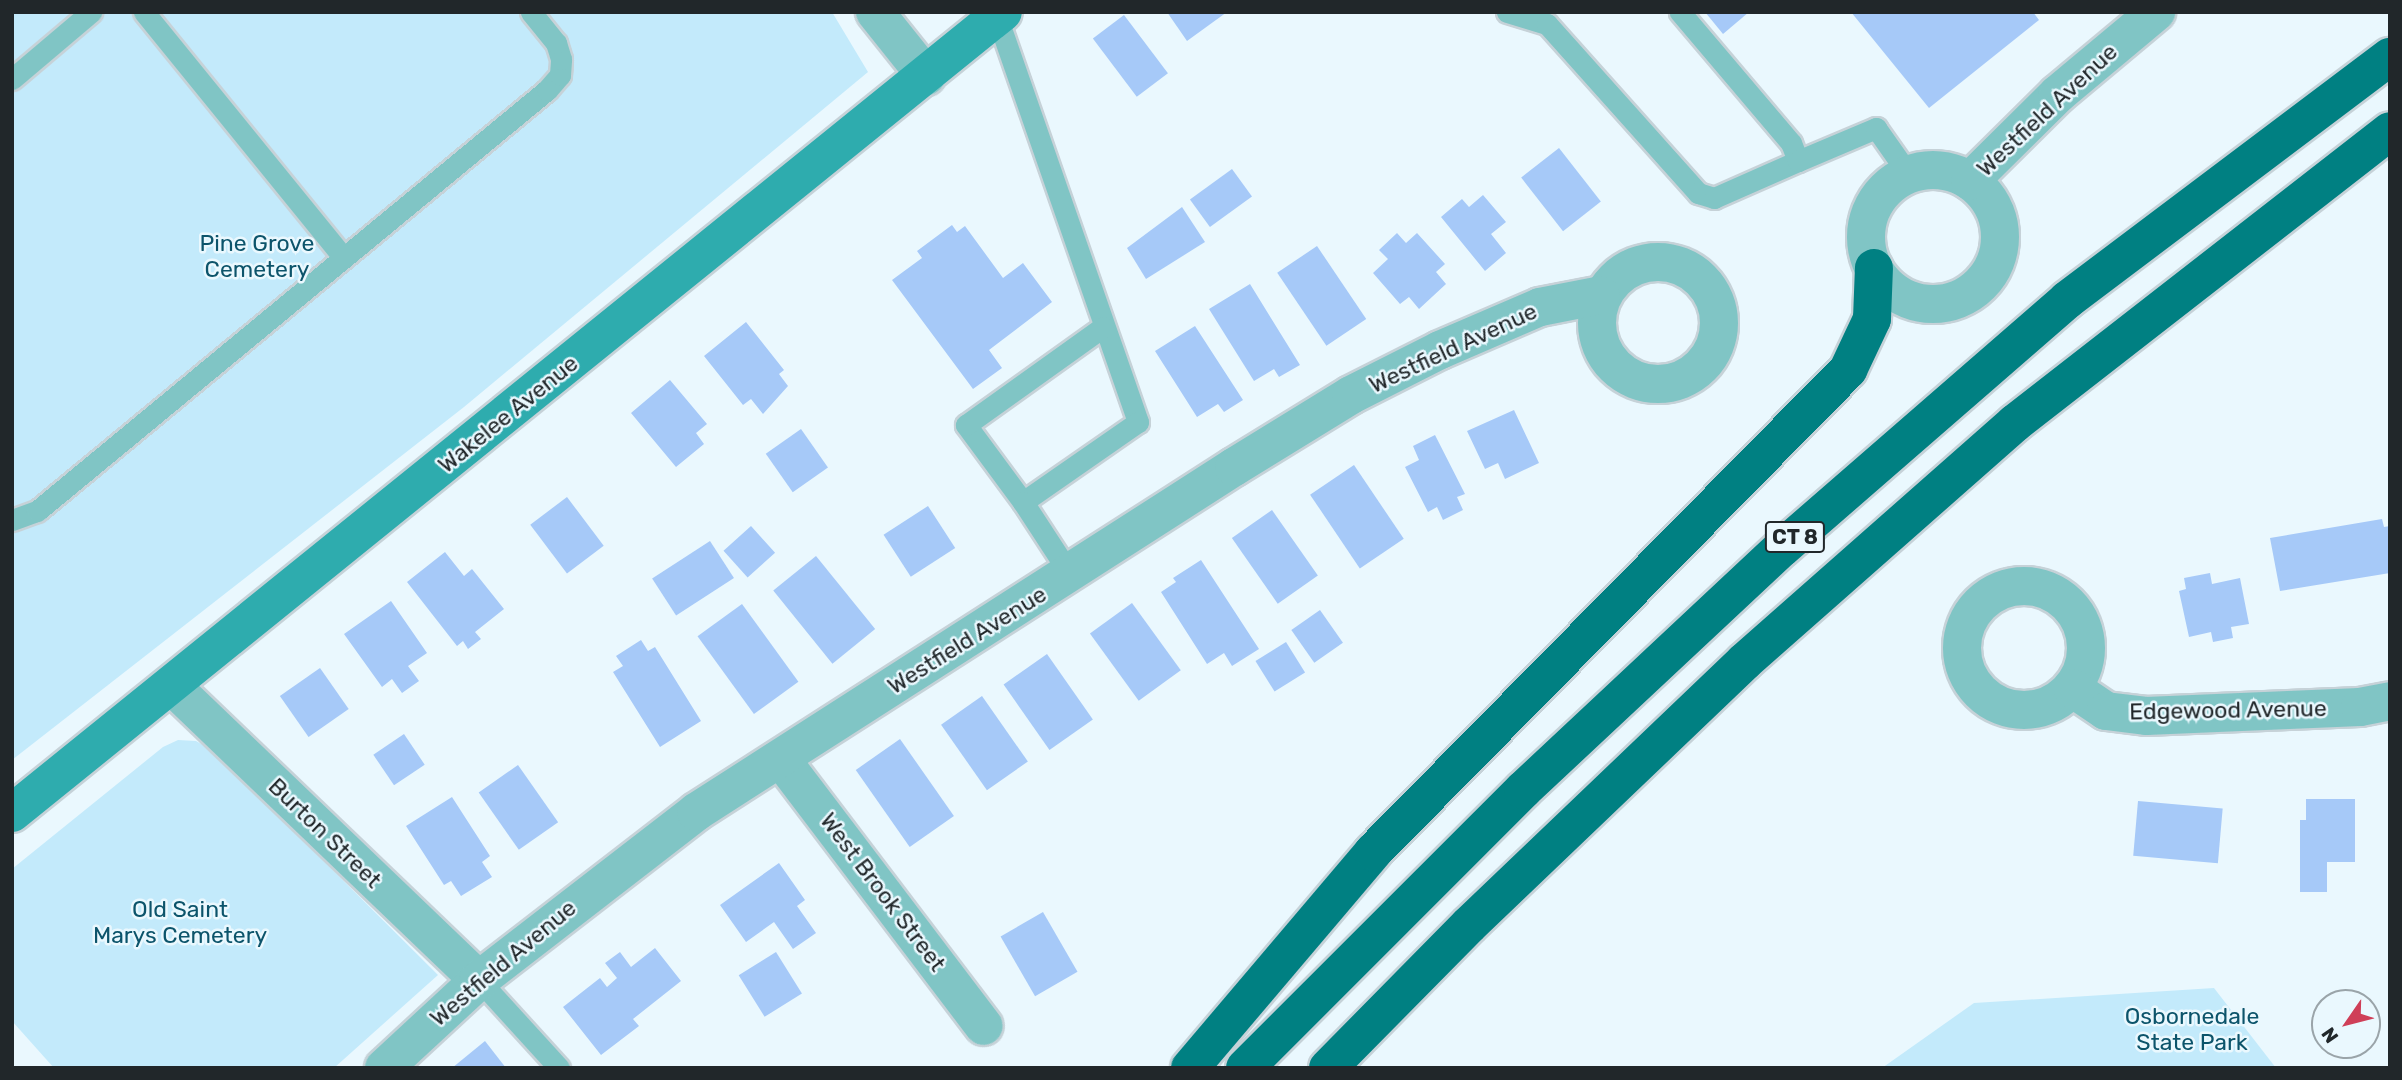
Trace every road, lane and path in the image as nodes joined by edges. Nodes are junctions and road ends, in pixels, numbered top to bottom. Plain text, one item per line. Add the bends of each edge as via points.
1 (91, 12) edge
2 (144, 12) edge
3 (531, 12) edge
4 (875, 12) edge
5 (1680, 12) edge
6 (2156, 12) edge
7 (1519, 14) edge
8 (1000, 15) edge
9 (2390, 57) edge
10 (926, 76) junction
11 (12, 79) edge
12 (2390, 131) edge
13 (1798, 161) junction
14 (1909, 175) junction
15 (1970, 181) junction
16 (342, 256) junction
17 (1874, 268) junction
18 (1601, 295) dead end
19 (1103, 327) junction
20 (1023, 502) junction
21 (12, 520) edge
22 (1070, 574) junction
23 (172, 686) junction
24 (2072, 688) dead end
25 (2390, 701) edge
26 (781, 759) junction
27 (12, 813) edge
28 (479, 980) junction
29 (984, 1026) dead end
30 (384, 1068) edge
31 (559, 1068) edge
32 (1189, 1068) edge
33 (1245, 1068) edge
34 (1328, 1068) edge

1 - 11 lane
2 - 16 lane
3 - 16 lane via 556,43 560,75
4 - 10 street
5 - 13 lane via 1791,143
6 - 15 street, Westfield Avenue via 2058,94
7 - 13 lane via 1547,24 1699,192 1714,198
8 - 10 main road, Wakelee Avenue
8 - 19 lane
9 - 33 highway, CT 8 via 2067,300 1782,548 1523,790
10 - 23 main road, Wakelee Avenue
12 - 34 highway, CT 8 via 2015,423 1744,662
13 - 14 lane via 1876,128
14 - 15 street, Westfield Avenue via 1934,167 1954,171
14 - 17 street, Westfield Avenue via 1878,199 1868,219 1866,242
15 - 17 street, Westfield Avenue via 1986,195 1999,222 2001,244 1982,284 1954,301 1921,304 1900,296
16 - 21 lane via 37,511
17 - 32 highway via 1872,319 1848,370 1373,852
18 - 22 street, Westfield Avenue via 1540,307 1440,350 1351,396
19 - 20 lane via 1138,422
19 - 20 lane via 966,425
20 - 22 lane
22 - 26 street, Westfield Avenue
23 - 27 main road, Wakelee Avenue
23 - 28 street, Burton Street
24 - 25 street, Edgewood Avenue via 2106,711 2146,716 2360,707
26 - 28 street, Westfield Avenue via 696,812
26 - 29 street, West Brook Street
28 - 30 street, Westfield Avenue
28 - 31 lane

